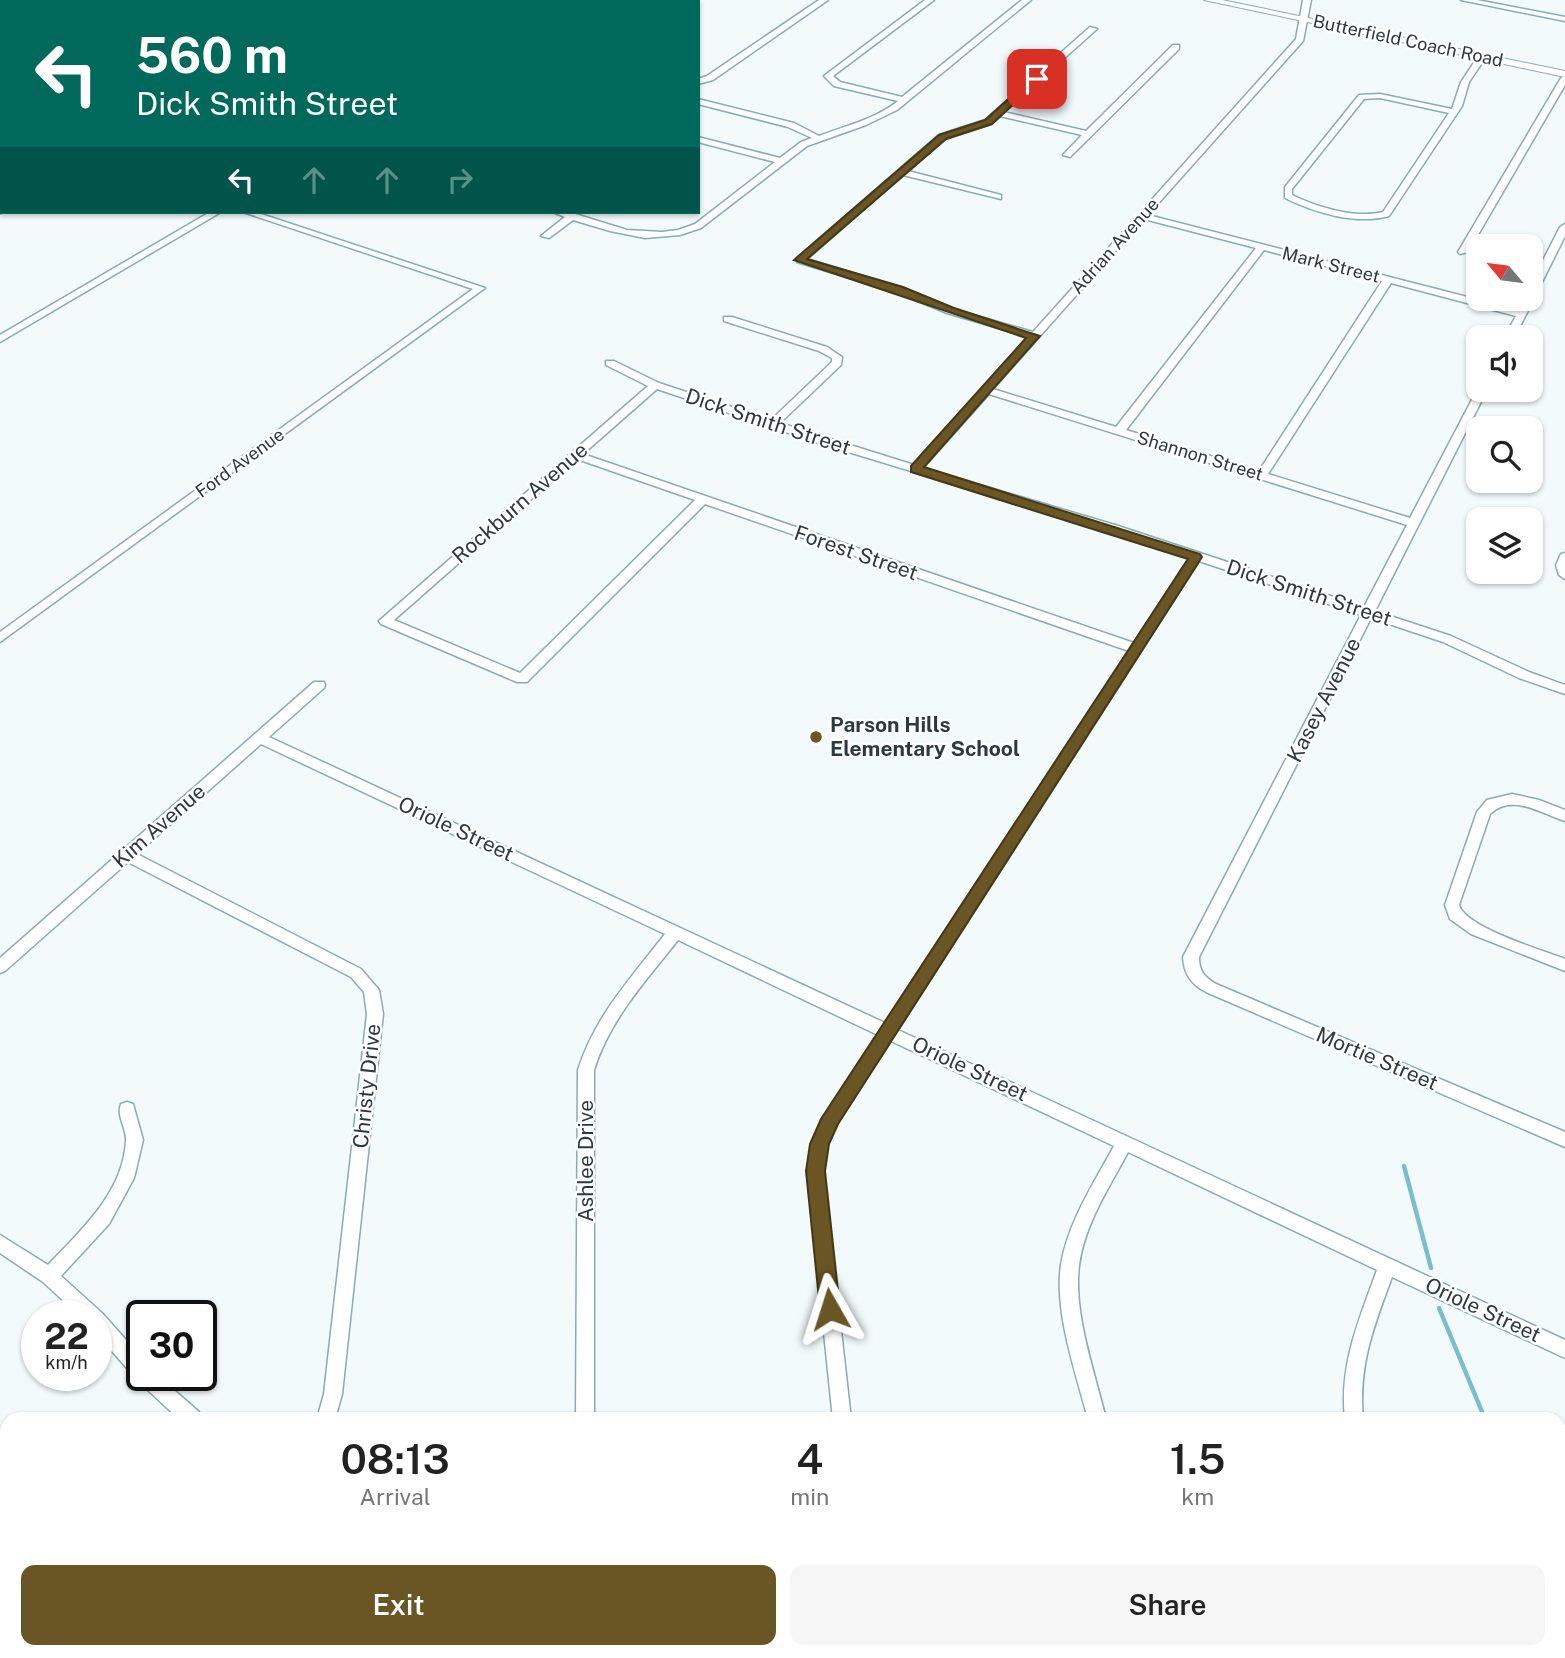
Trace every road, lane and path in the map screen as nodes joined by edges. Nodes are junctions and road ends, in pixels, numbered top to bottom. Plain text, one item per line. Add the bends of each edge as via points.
1 (824, 0) edge
2 (930, 0) edge
3 (1027, 0) edge
4 (1209, 0) edge
5 (1307, 0) edge
6 (1465, 0) edge
7 (1526, 0) edge
8 (1519, 10) junction
9 (1565, 19) edge
10 (1304, 20) junction
11 (1093, 29) dead end
12 (1176, 47) dead end
13 (1482, 57) junction
14 (1565, 76) edge
15 (700, 81) edge
16 (904, 100) junction
17 (700, 102) edge
18 (1454, 112) junction
19 (999, 113) junction
20 (1088, 134) junction
21 (816, 137) junction
22 (700, 140) edge
23 (1067, 155) dead end
24 (781, 161) junction
25 (902, 172) junction
26 (998, 197) dead end
27 (213, 214) edge
28 (253, 214) edge
29 (564, 214) edge
30 (572, 216) junction
31 (1142, 216) junction
32 (1565, 227) edge
33 (546, 236) dead end
34 (1262, 247) junction
35 (1463, 252) dead end
36 (1544, 268) edge
37 (1388, 280) junction
38 (1521, 314) joint
39 (728, 319) dead end
40 (1516, 325) edge
41 (1034, 336) junction
42 (0, 339) edge
43 (610, 363) dead end
44 (655, 385) junction
45 (986, 390) junction
46 (1476, 402) edge
47 (773, 424) junction
48 (1119, 431) junction
49 (575, 455) junction
50 (916, 469) junction
51 (1262, 475) junction
52 (702, 500) junction
53 (1414, 523) junction
54 (1196, 557) junction
55 (1565, 557) edge
56 (1565, 575) edge
57 (1368, 613) junction
58 (0, 638) edge
59 (1137, 649) junction
60 (319, 685) dead end
61 (1565, 690) edge
62 (260, 738) junction
63 (1565, 816) edge
64 (126, 855) junction
65 (677, 932) junction
66 (1565, 965) edge
67 (0, 967) edge
68 (1193, 974) joint
69 (888, 1030) junction
70 (127, 1109) dead end
71 (1565, 1140) edge
72 (1125, 1142) junction
73 (0, 1243) edge
74 (1388, 1265) junction
75 (49, 1276) junction
76 (75, 1300) edge
77 (112, 1338) edge
78 (1565, 1349) edge
79 (126, 1354) edge
80 (162, 1391) edge
81 (184, 1412) edge
82 (328, 1412) edge
83 (585, 1412) edge
84 (841, 1412) edge
85 (1095, 1412) edge
86 (1353, 1412) edge

1 - 15 street
2 - 16 street via 828,79
3 - 16 street
4 - 10 main road, Butterfield Coach Road
5 - 10 street, Adrian Avenue
6 - 8 street
7 - 8 street
8 - 9 street
10 - 13 main road, Butterfield Coach Road
10 - 31 street, Adrian Avenue via 1300,39
11 - 19 street
12 - 20 street
13 - 14 main road, Butterfield Coach Road
13 - 18 street via 1465,82
14 - 35 street
16 - 21 street via 876,118
17 - 21 street via 791,125
18 - 18 street via 1381,216 1362,217 1288,196 1288,189 1362,97 1380,96
19 - 20 street
19 - 25 street via 988,122 942,137
20 - 23 street
21 - 24 street
22 - 24 street
24 - 30 street via 698,226 677,234 636,235
25 - 26 street
25 - 41 street via 800,260
27 - 42 street
28 - 58 street, Ford Avenue via 480,288
29 - 30 street
30 - 33 street
31 - 34 street, Mark Street
31 - 41 street, Adrian Avenue
32 - 36 street
34 - 37 street, Mark Street
34 - 48 street
37 - 38 street, Mark Street
37 - 51 street
38 - 40 street
39 - 47 street via 837,357 837,363
41 - 45 street, Adrian Avenue
43 - 44 street, Dick Smith Street
44 - 47 street, Dick Smith Street
44 - 49 street, Rockburn Avenue
45 - 48 street, Shannon Street
45 - 50 street, Adrian Avenue
46 - 53 street, Kasey Avenue
47 - 50 street, Dick Smith Street
48 - 51 street, Shannon Street
49 - 52 street, Forest Street
49 - 52 street, Rockburn Avenue via 385,621 522,678
50 - 54 street, Dick Smith Street
51 - 53 street, Shannon Street
52 - 59 street, Forest Street
53 - 57 street, Kasey Avenue
54 - 57 street, Dick Smith Street
54 - 59 street
55 - 56 street
57 - 61 street, Dick Smith Street via 1447,639
57 - 68 street, Kasey Avenue via 1191,957
59 - 69 street
60 - 62 street, Kim Avenue
62 - 64 street, Kim Avenue
62 - 65 street, Oriole Street
63 - 66 street via 1509,798 1489,805 1452,905 1455,915 1476,930
64 - 67 street, Kim Avenue
64 - 82 street, Christy Drive via 356,973 371,990 375,1014
65 - 69 street, Oriole Street
65 - 83 street, Ashlee Drive via 601,1028 586,1070
68 - 71 street, Mortie Street via 1210,988
69 - 72 street, Oriole Street
69 - 84 street via 831,1119 815,1171
70 - 75 street via 135,1140 126,1178 103,1219
72 - 74 street, Oriole Street
72 - 85 street via 1077,1234 1069,1267 1071,1301
73 - 75 street
74 - 78 street, Oriole Street
74 - 86 street via 1354,1359
75 - 76 street
77 - 79 street
80 - 81 street

